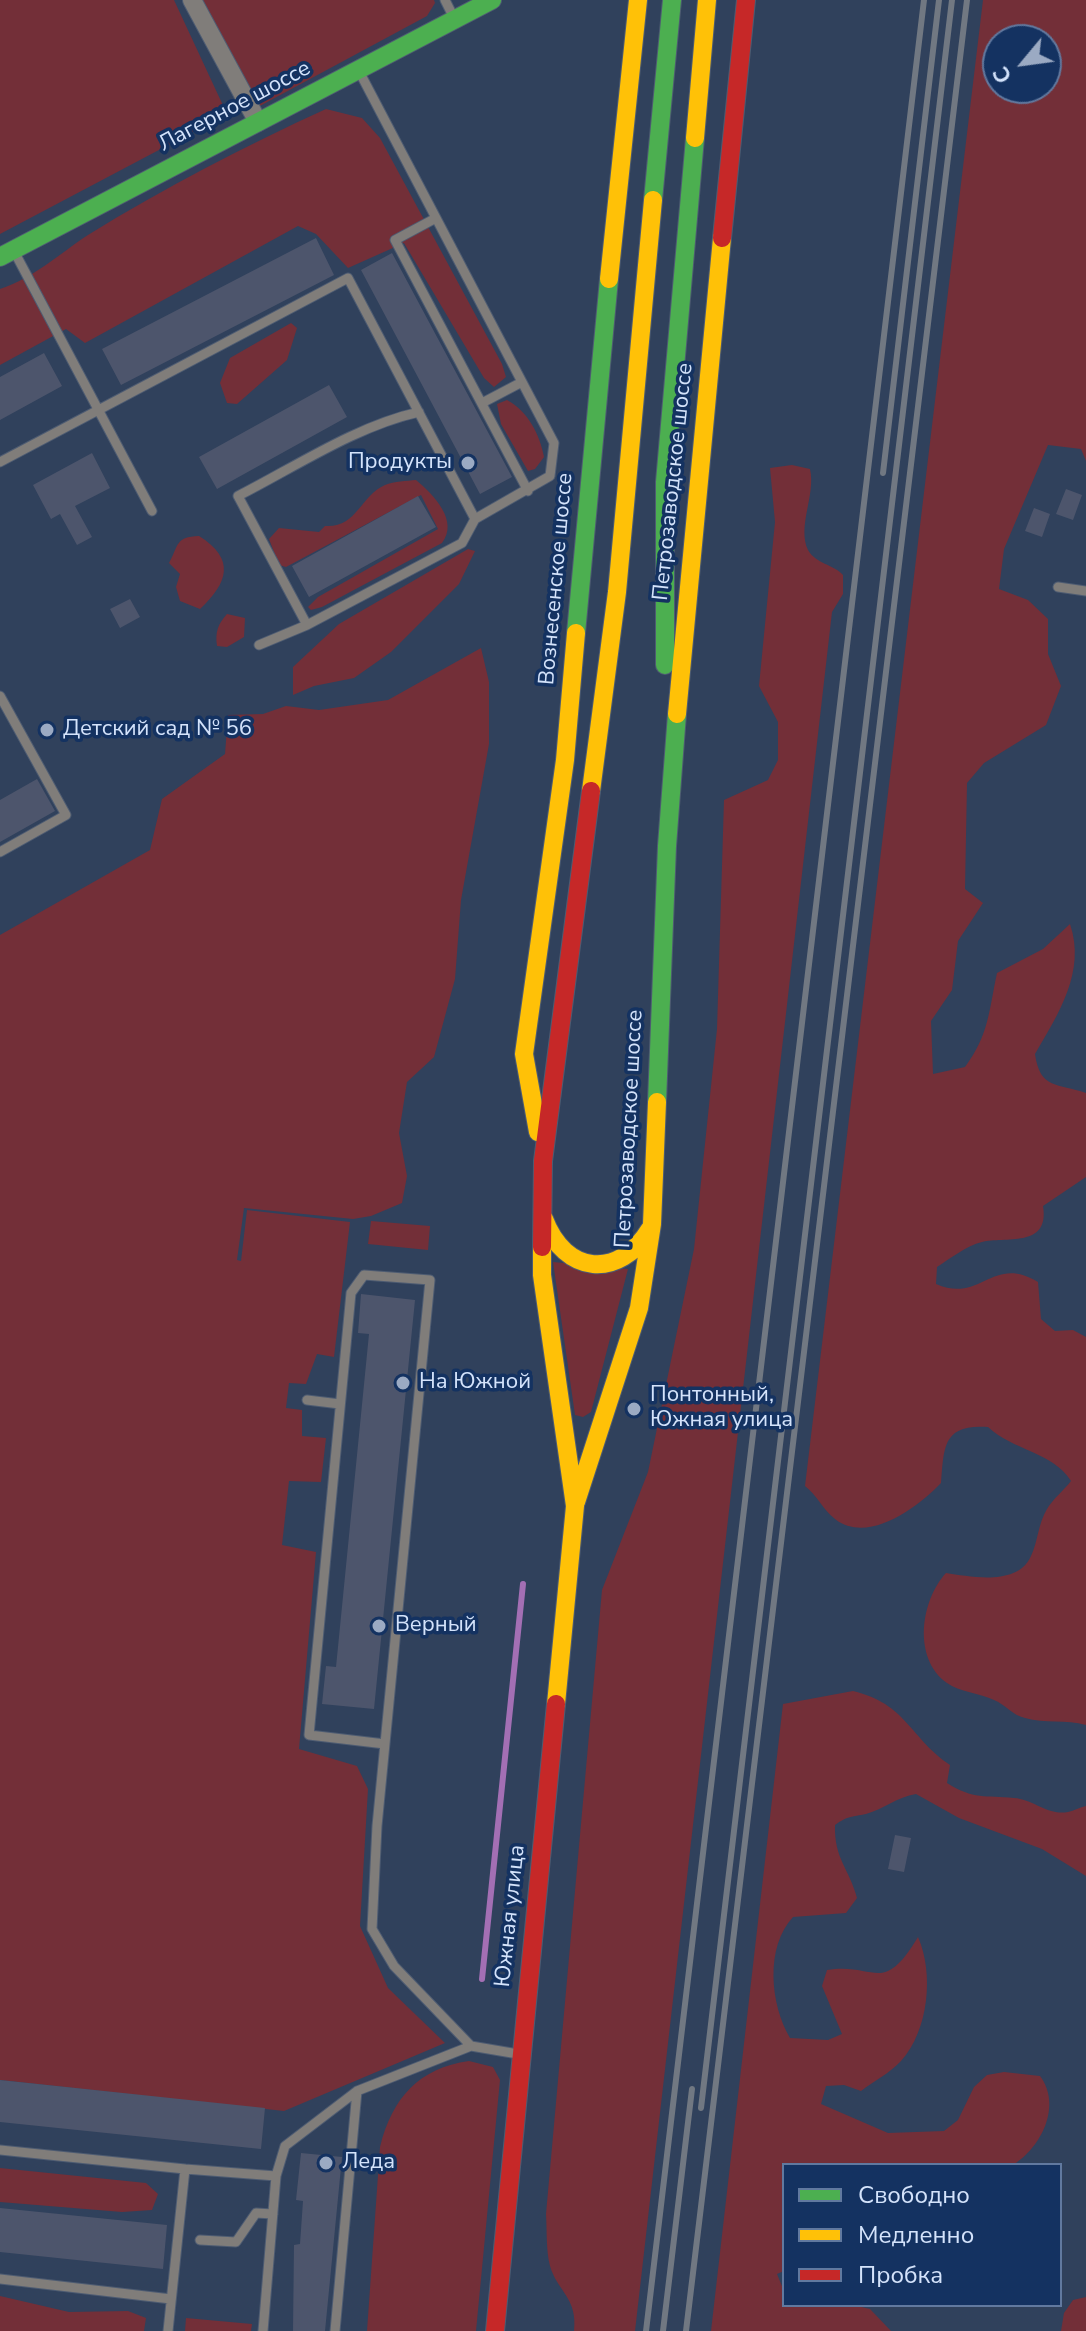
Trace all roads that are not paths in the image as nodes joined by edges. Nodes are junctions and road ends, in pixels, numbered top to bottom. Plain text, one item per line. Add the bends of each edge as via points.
1 (192, 0) edge
2 (445, 0) edge
3 (492, 0) edge
4 (638, 0) edge
5 (672, 0) edge
6 (707, 0) edge
7 (746, 0) edge
8 (455, 19) junction
9 (358, 70) junction
10 (258, 122) junction
11 (436, 218) junction
12 (7, 253) edge
13 (522, 382) junction
14 (482, 403) junction
15 (98, 410) junction
16 (419, 412) junction
17 (0, 462) edge
18 (528, 491) junction
19 (152, 511) dead end
20 (475, 519) junction
21 (1058, 587) dead end
22 (1086, 591) edge
23 (307, 625) junction
24 (259, 645) dead end
25 (0, 696) edge
26 (667, 846) junction
27 (0, 852) edge
28 (543, 1161) junction
29 (543, 1210) junction
30 (652, 1224) junction
31 (307, 1400) dead end
32 (340, 1404) junction
33 (575, 1506) junction
34 (385, 1744) junction
35 (471, 2046) junction
36 (521, 2055) junction
37 (357, 2091) junction
38 (0, 2150) edge
39 (185, 2169) junction
40 (276, 2176) junction
41 (273, 2214) junction
42 (200, 2240) dead end
43 (0, 2279) edge
44 (171, 2299) junction
45 (168, 2331) edge
46 (263, 2331) edge
47 (335, 2331) edge
48 (495, 2331) edge

1 - 10 street
2 - 8 lane
3 - 8 main road, Лагерное шоссе
4 - 28 main road, Вознесенское шоссе via 565,760 524,1054
5 - 28 main road, Петрозаводское шоссе via 617,592
6 - 26 main road via 665,482
7 - 26 main road, Петрозаводское шоссе via 687,588
8 - 9 main road, Лагерное шоссе
9 - 10 main road, Лагерное шоссе
9 - 11 lane
10 - 12 main road, Лагерное шоссе
11 - 13 lane
11 - 14 lane via 395,240
12 - 15 lane
13 - 14 lane
13 - 18 lane via 554,443 550,476
14 - 18 lane
15 - 16 lane via 348,278
15 - 17 lane
15 - 19 lane
16 - 20 lane
16 - 23 lane via 400,416 238,496
18 - 20 lane
20 - 23 lane via 462,543
21 - 22 lane
23 - 24 lane
25 - 27 lane via 66,815
26 - 30 main road, Петрозаводское шоссе
28 - 29 main road, Петрозаводское шоссе
29 - 30 main road via 557,1247 591,1265 630,1256
29 - 33 main road, Петрозаводское шоссе via 542,1275
30 - 33 main road, Петрозаводское шоссе via 639,1308
31 - 32 lane
32 - 34 lane via 309,1735
32 - 34 lane via 351,1293 364,1275 430,1280
33 - 36 main road, Южная улица
34 - 35 lane via 372,1929 394,1966
35 - 36 lane
35 - 37 lane
36 - 48 main road, Южная улица
37 - 40 lane via 285,2146
37 - 47 lane
38 - 39 lane
39 - 40 lane
39 - 44 lane
40 - 41 lane
41 - 42 lane via 256,2213 236,2242
41 - 46 lane
43 - 44 lane
44 - 45 lane

